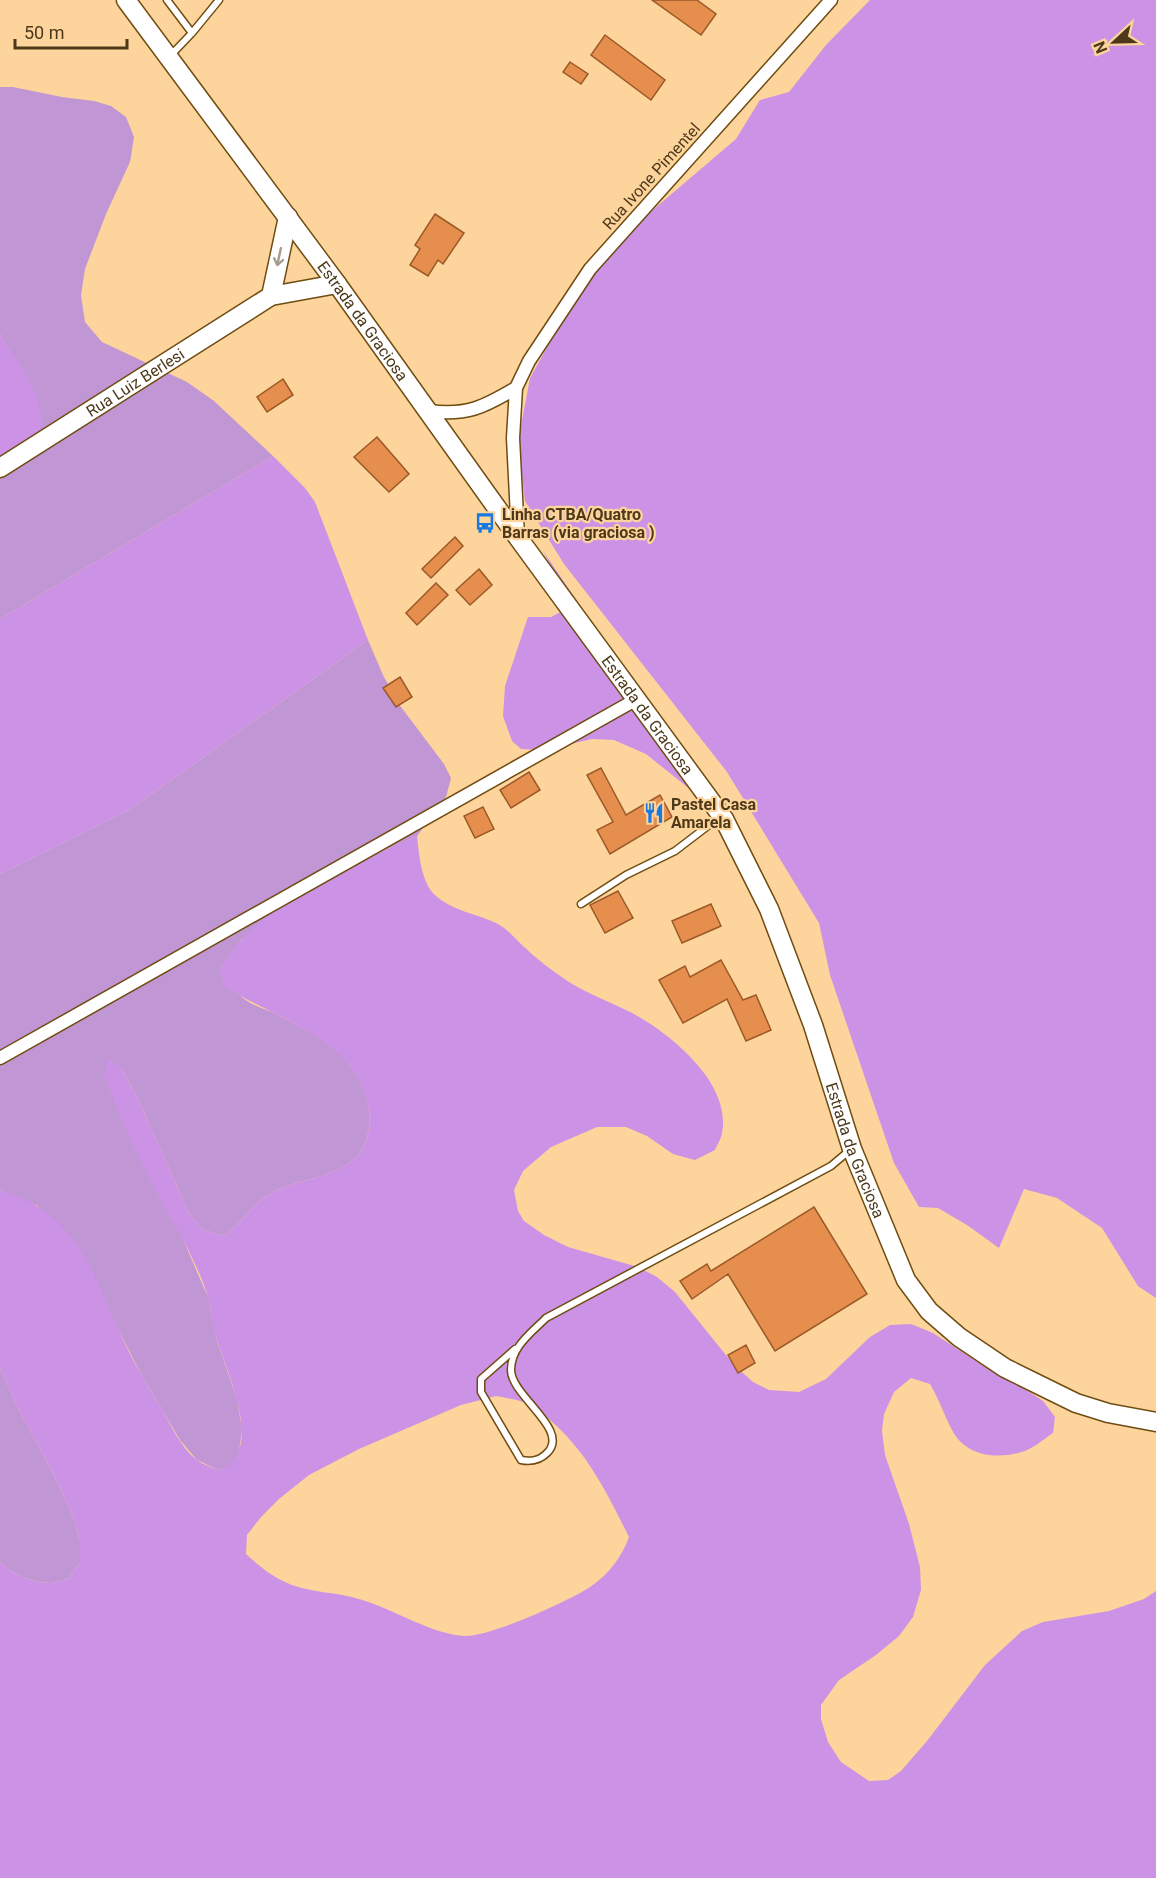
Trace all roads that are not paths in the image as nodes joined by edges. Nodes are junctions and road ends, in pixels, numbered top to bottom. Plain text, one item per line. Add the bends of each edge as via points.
1 (126, 0) edge
2 (167, 0) edge
3 (219, 0) edge
4 (831, 0) edge
5 (192, 33) junction
6 (168, 57) junction
7 (288, 218) junction
8 (338, 284) junction
9 (271, 296) junction
10 (516, 388) junction
11 (429, 411) junction
12 (0, 468) edge
13 (519, 539) junction
14 (637, 699) junction
15 (724, 819) junction
16 (580, 904) dead end
17 (0, 1058) edge
18 (852, 1149) junction
19 (515, 1349) junction
20 (1156, 1422) edge

1 - 6 main road, Estrada da Graciosa
2 - 5 lane
3 - 5 lane
4 - 10 street, Rua Ivone Pimentel via 590,269 529,361
5 - 6 lane
6 - 7 main road, Estrada da Graciosa
7 - 8 main road, Estrada da Graciosa
7 -> 9 main road
8 - 9 main road, Rua Luiz Berlesi
8 - 11 main road, Estrada da Graciosa
9 - 12 main road, Rua Luiz Berlesi
10 - 11 street via 473,410
10 - 13 street, Rua Ivone Pimentel via 513,438
11 - 13 main road, Estrada da Graciosa
13 - 14 main road, Estrada da Graciosa
14 - 15 main road, Estrada da Graciosa
14 - 17 street
15 - 16 lane via 713,822 675,851
15 - 18 main road, Estrada da Graciosa via 769,909 813,1025
18 - 19 lane via 831,1166 546,1318
18 - 20 main road, Estrada da Graciosa via 906,1280 929,1311 1005,1368 1052,1392 1108,1413
19 - 19 lane via 481,1379 481,1392 521,1460 533,1462 548,1452 553,1441 550,1429 518,1390 511,1372

